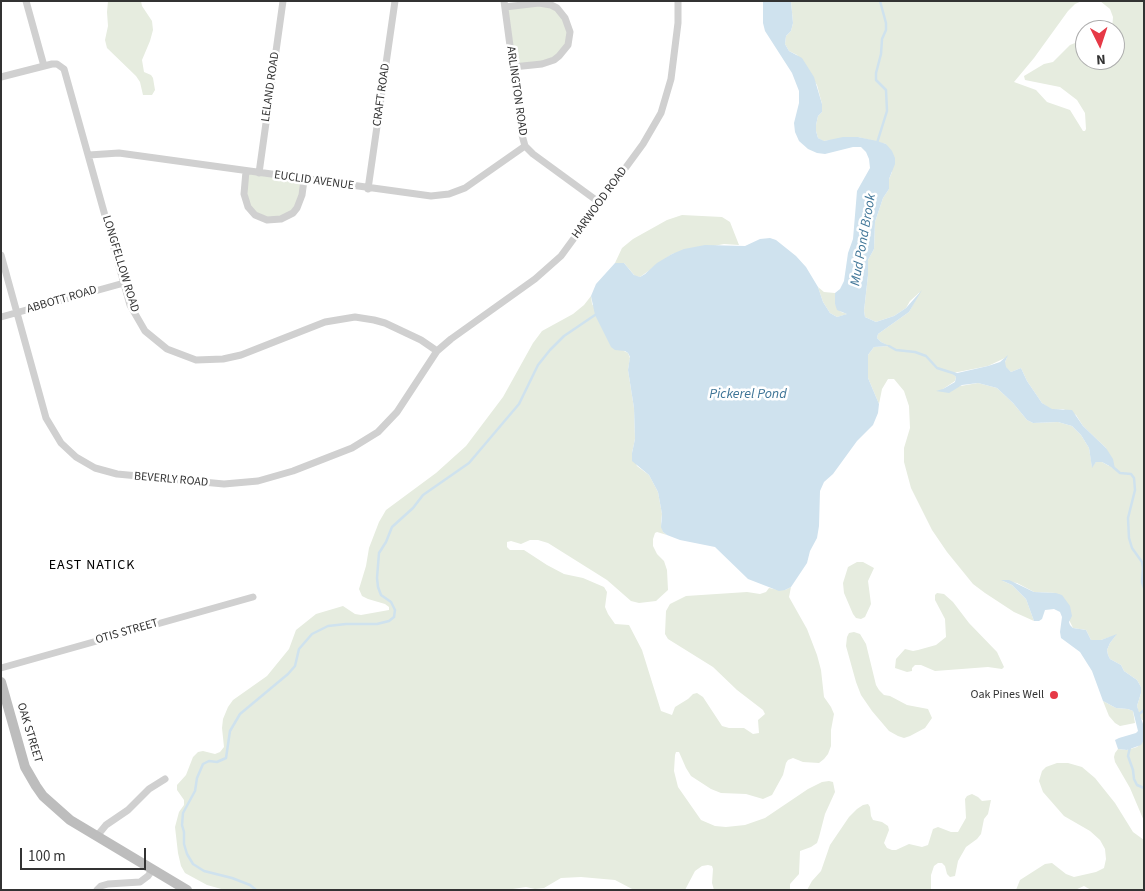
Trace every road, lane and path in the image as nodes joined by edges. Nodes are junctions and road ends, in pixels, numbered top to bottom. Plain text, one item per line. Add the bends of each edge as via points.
1 (26, 1) edge
2 (283, 1) edge
3 (395, 1) edge
4 (678, 1) edge
5 (505, 4) edge
6 (44, 66) junction
7 (513, 68) junction
8 (1, 78) edge
9 (525, 146) junction
10 (89, 155) junction
11 (246, 171) junction
12 (259, 173) junction
13 (304, 180) junction
14 (368, 189) junction
15 (600, 203) junction
16 (1, 255) edge
17 (124, 283) junction
18 (17, 313) junction
19 (1, 317) edge
20 (438, 351) junction
21 (253, 596) dead end
22 (1, 668) edge
23 (1, 682) edge
24 (165, 779) dead end
25 (97, 836) junction
26 (152, 869) junction
27 (97, 890) edge
28 (187, 890) edge

1 - 6 street
2 - 12 street, LELAND ROAD
3 - 14 street, CRAFT ROAD
4 - 15 street, HARWOOD ROAD via 673,68 665,102 643,144
5 - 7 street, ARLINGTON ROAD
5 - 7 street via 551,5 565,18 570,32 568,45 554,60
6 - 8 street
6 - 10 street, LONGFELLOW ROAD via 61,66 66,73
7 - 9 street, ARLINGTON ROAD
9 - 14 street, EUCLID AVENUE via 473,184 449,194 421,196
9 - 15 street, ARLINGTON ROAD
10 - 11 street, EUCLID AVENUE via 119,153
10 - 17 street, LONGFELLOW ROAD
11 - 12 street, EUCLID AVENUE
11 - 13 street via 244,194 248,207 255,215 267,220 281,219 298,208
12 - 13 street, EUCLID AVENUE
13 - 14 street, EUCLID AVENUE
15 - 20 street, HARWOOD ROAD via 561,256 545,272
16 - 18 street, BEVERLY ROAD
17 - 18 street, ABBOTT ROAD
17 - 20 street, LONGFELLOW ROAD via 130,305 145,331 167,350 196,360 232,357 325,322 355,317 385,323
18 - 19 street, ABBOTT ROAD
18 - 20 street, BEVERLY ROAD via 42,407 55,436 85,463 106,472 128,476 247,483 282,475 344,451 386,426
21 - 22 street, OTIS STREET
23 - 25 main road, OAK STREET via 24,762 36,786 60,812
24 - 25 street via 106,825
25 - 26 main road, OAK STREET
26 - 27 street via 140,882 108,884
26 - 28 main road, OAK STREET

